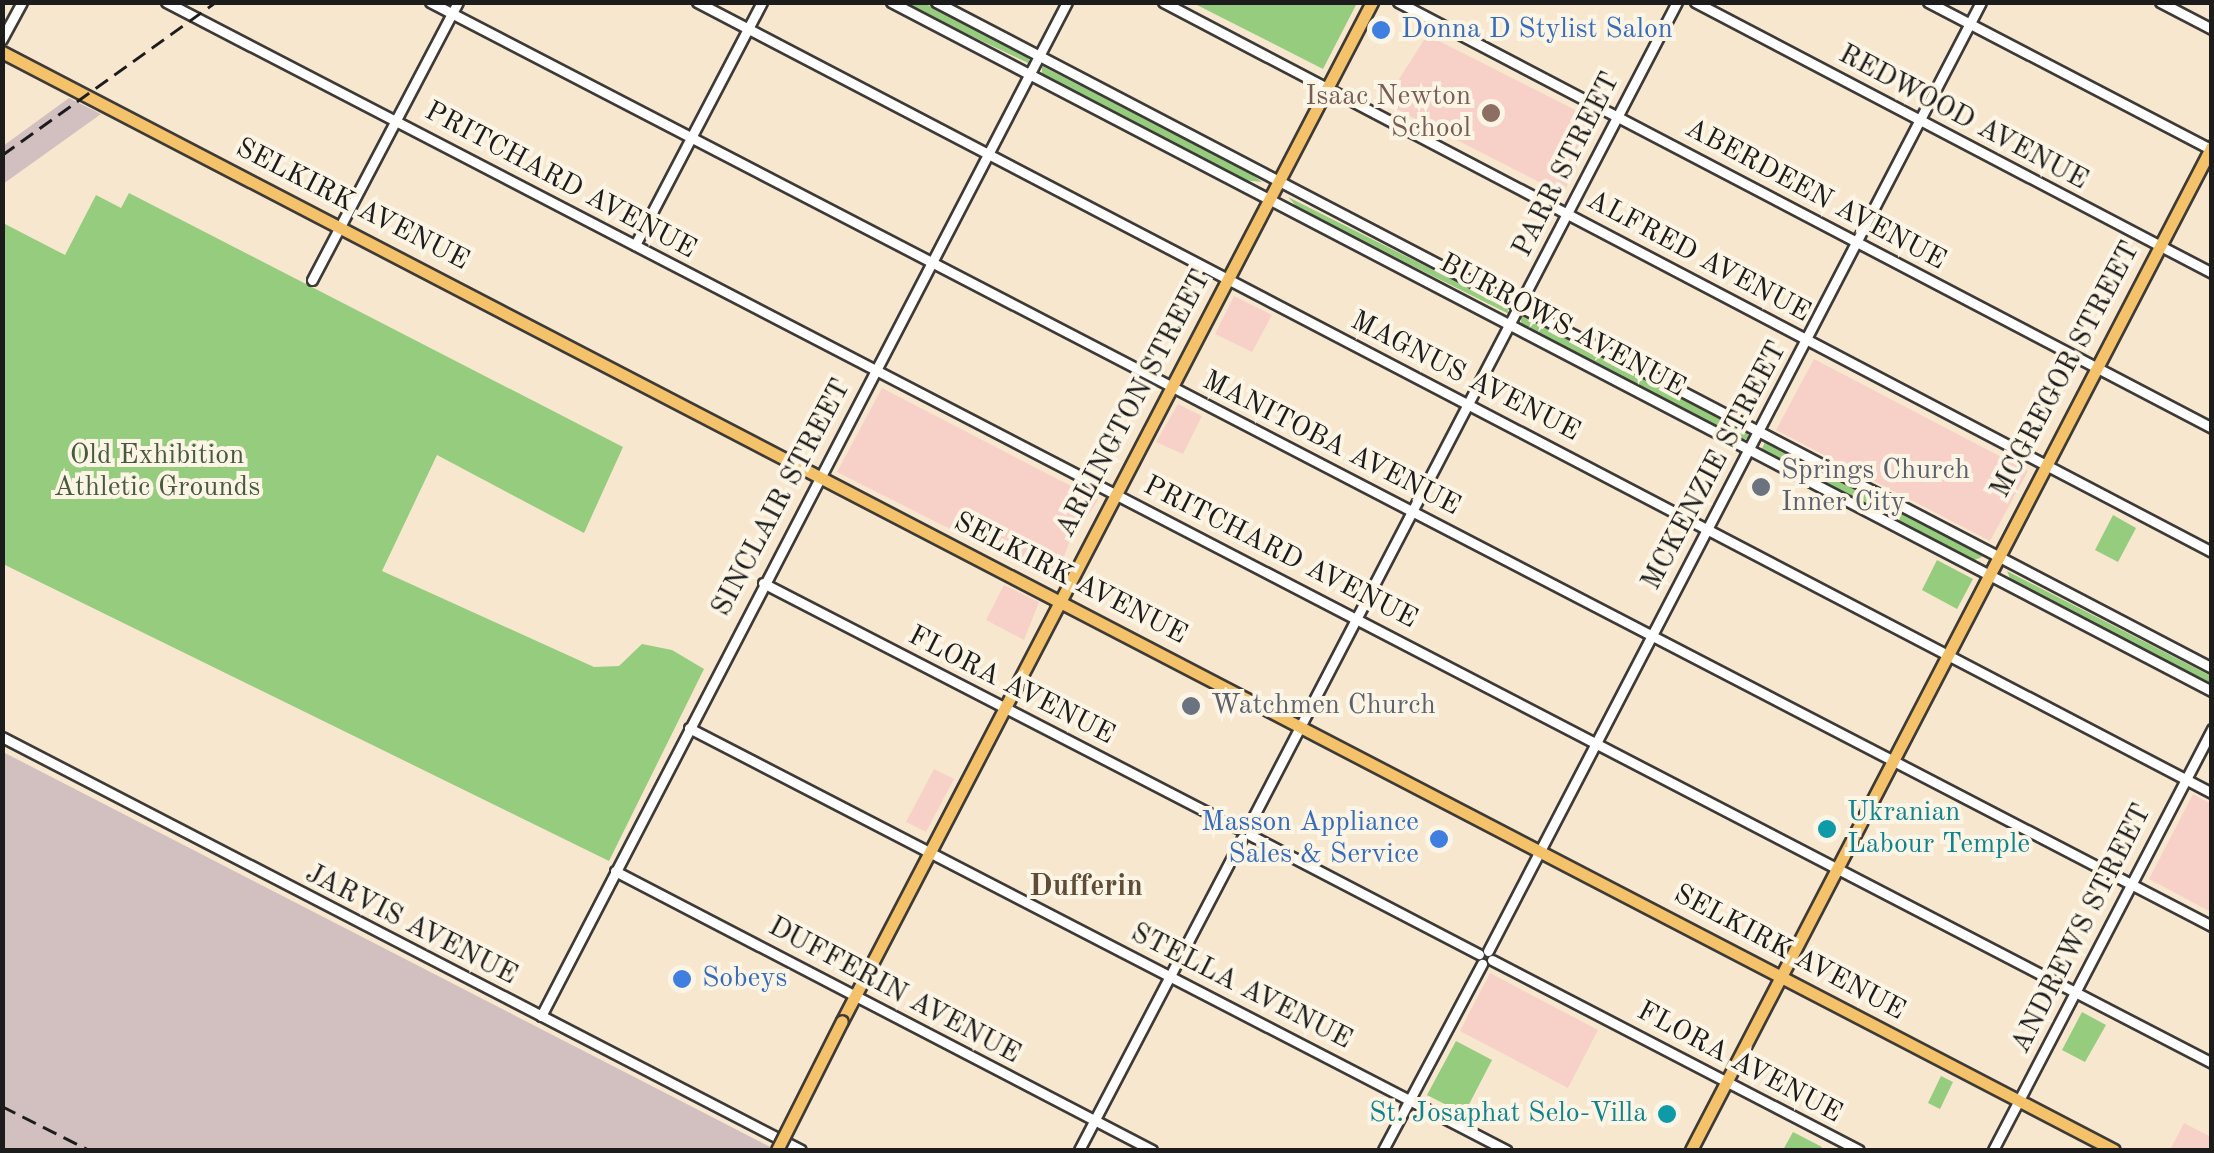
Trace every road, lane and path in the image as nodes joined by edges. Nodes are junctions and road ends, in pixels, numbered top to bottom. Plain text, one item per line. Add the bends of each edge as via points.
1 (22, 2) edge
2 (166, 2) edge
3 (430, 2) edge
4 (458, 2) edge
5 (697, 2) edge
6 (762, 2) edge
7 (890, 2) edge
8 (936, 2) edge
9 (1067, 2) edge
10 (1163, 2) edge
11 (1372, 2) edge
12 (1398, 2) edge
13 (1677, 2) edge
14 (1694, 2) edge
15 (1928, 2) edge
16 (1981, 2) edge
17 (2160, 2) edge
18 (452, 14) junction
19 (1970, 24) junction
20 (748, 29) junction
21 (2212, 29) edge
22 (2, 39) edge
23 (2, 52) edge
24 (1038, 56) junction
25 (1028, 76) junction
26 (1328, 88) junction
27 (1617, 117) junction
28 (396, 120) junction
29 (1920, 122) junction
30 (692, 138) junction
31 (2211, 148) edge
32 (988, 154) junction
33 (1279, 182) junction
34 (1270, 199) junction
35 (1566, 214) junction
36 (340, 227) junction
37 (1856, 242) junction
38 (635, 245) junction
39 (2160, 246) junction
40 (931, 262) junction
41 (2212, 273) edge
42 (312, 280) dead end
43 (1228, 280) junction
44 (1520, 306) junction
45 (1510, 324) junction
46 (1807, 339) junction
47 (2096, 368) junction
48 (874, 370) junction
49 (1172, 386) junction
50 (1468, 404) junction
51 (2212, 428) edge
52 (1758, 432) junction
53 (1749, 450) junction
54 (2044, 464) junction
55 (820, 477) junction
56 (1116, 494) junction
57 (1412, 512) junction
58 (1708, 528) junction
59 (2212, 552) edge
60 (1997, 556) junction
61 (1987, 576) junction
62 (763, 582) junction
63 (1059, 602) junction
64 (1354, 617) junction
65 (1652, 636) junction
66 (1946, 654) junction
67 (2212, 668) edge
68 (2212, 691) edge
69 (1005, 708) junction
70 (1299, 726) junction
71 (688, 728) junction
72 (2212, 729) edge
73 (2, 736) edge
74 (1596, 742) junction
75 (1891, 760) junction
76 (2185, 779) junction
77 (2212, 792) edge
78 (1245, 832) junction
79 (930, 852) junction
80 (1540, 852) junction
81 (1836, 866) junction
82 (615, 871) junction
83 (2131, 884) junction
84 (2212, 926) edge
85 (1485, 957) junction
86 (1778, 975) junction
87 (1170, 976) junction
88 (2075, 992) junction
89 (856, 996) junction
90 (541, 1016) junction
91 (2212, 1063) edge
92 (1727, 1081) junction
93 (1409, 1100) junction
94 (2019, 1102) junction
95 (1094, 1121) junction
96 (777, 1150) edge
97 (801, 1150) edge
98 (1079, 1150) edge
99 (1152, 1150) edge
100 (1383, 1150) edge
101 (1506, 1150) edge
102 (1691, 1150) edge
103 (1859, 1150) edge
104 (1993, 1150) edge
105 (2114, 1150) edge

1 - 22 street
2 - 28 street, PRITCHARD AVENUE
3 - 18 street, MANITOBA AVENUE
4 - 18 street
5 - 20 street, MAGNUS AVENUE
6 - 20 street
7 - 25 street, BURROWS AVENUE
8 - 24 street, BURROWS AVENUE
9 - 24 street, SINCLAIR STREET
10 - 26 street, ALFRED AVENUE
11 - 26 main road, ARLINGTON STREET
12 - 27 street, ABERDEEN AVENUE
13 - 27 street, PARR STREET
14 - 29 street, REDWOOD AVENUE
15 - 19 street
16 - 19 street, MCKENZIE STREET
17 - 21 street
18 - 28 street
18 - 30 street, MANITOBA AVENUE
19 - 29 street, MCKENZIE STREET
19 - 31 street
20 - 30 street
20 - 32 street, MAGNUS AVENUE
23 - 36 main road, SELKIRK AVENUE
24 - 25 street, SINCLAIR STREET
24 - 33 street, BURROWS AVENUE
25 - 32 street, SINCLAIR STREET
25 - 34 street, BURROWS AVENUE
26 - 33 main road, ARLINGTON STREET
26 - 35 street, ALFRED AVENUE
27 - 35 street, PARR STREET
27 - 37 street, ABERDEEN AVENUE
28 - 36 street
28 - 38 street, PRITCHARD AVENUE
29 - 37 street, MCKENZIE STREET
29 - 39 street, REDWOOD AVENUE
30 - 38 street
30 - 40 street, MANITOBA AVENUE
31 - 39 main road, MCGREGOR STREET
32 - 40 street, SINCLAIR STREET
32 - 43 street, MAGNUS AVENUE
33 - 34 main road, ARLINGTON STREET
33 - 44 street, BURROWS AVENUE
34 - 43 main road, ARLINGTON STREET
34 - 45 street, BURROWS AVENUE
35 - 44 street, PARR STREET
35 - 46 street, ALFRED AVENUE
36 - 42 street
36 - 55 main road, SELKIRK AVENUE
37 - 46 street, MCKENZIE STREET
37 - 47 street, ABERDEEN AVENUE
38 - 48 street, PRITCHARD AVENUE
39 - 41 street, REDWOOD AVENUE
39 - 47 main road, MCGREGOR STREET
40 - 48 street, SINCLAIR STREET
40 - 49 street, MANITOBA AVENUE
43 - 49 main road, ARLINGTON STREET
43 - 50 street, MAGNUS AVENUE
44 - 45 street, PARR STREET
44 - 52 street, BURROWS AVENUE
45 - 50 street, PARR STREET
45 - 53 street, BURROWS AVENUE
46 - 52 street, MCKENZIE STREET
46 - 54 street, ALFRED AVENUE
47 - 51 street, ABERDEEN AVENUE
47 - 54 main road, MCGREGOR STREET
48 - 55 street, SINCLAIR STREET
48 - 56 street, PRITCHARD AVENUE
49 - 56 main road, ARLINGTON STREET
49 - 57 street, MANITOBA AVENUE
50 - 57 street, PARR STREET
50 - 58 street, MAGNUS AVENUE
52 - 53 street, MCKENZIE STREET
52 - 60 street, BURROWS AVENUE
53 - 58 street, MCKENZIE STREET
53 - 61 street, BURROWS AVENUE
54 - 59 street, ALFRED AVENUE
54 - 60 main road, MCGREGOR STREET
55 - 62 street, SINCLAIR STREET
55 - 63 main road, SELKIRK AVENUE
56 - 63 main road, ARLINGTON STREET
56 - 64 street, PRITCHARD AVENUE
57 - 64 street, PARR STREET
57 - 65 street, MANITOBA AVENUE
58 - 65 street, MCKENZIE STREET
58 - 66 street, MAGNUS AVENUE
60 - 61 main road, MCGREGOR STREET
60 - 67 street, BURROWS AVENUE
61 - 66 main road, MCGREGOR STREET
61 - 68 street, BURROWS AVENUE
62 - 69 street, FLORA AVENUE
62 - 71 street, SINCLAIR STREET
63 - 69 main road, ARLINGTON STREET
63 - 70 main road, SELKIRK AVENUE
64 - 70 street, PARR STREET
64 - 74 street, PRITCHARD AVENUE
65 - 74 street, MCKENZIE STREET
65 - 75 street, MANITOBA AVENUE
66 - 75 main road, MCGREGOR STREET
66 - 76 street, MAGNUS AVENUE
69 - 78 street, FLORA AVENUE
69 - 79 main road, ARLINGTON STREET
70 - 78 street, PARR STREET
70 - 80 main road, SELKIRK AVENUE
71 - 79 street, STELLA AVENUE
71 - 82 street, SINCLAIR STREET
72 - 76 street, ANDREWS STREET
73 - 90 street, JARVIS AVENUE
74 - 80 street, MCKENZIE STREET
74 - 81 street, PRITCHARD AVENUE
75 - 81 main road, MCGREGOR STREET
75 - 83 street, MANITOBA AVENUE
76 - 77 street, MAGNUS AVENUE
76 - 83 street, ANDREWS STREET
78 - 85 street, FLORA AVENUE
78 - 87 street, PARR STREET
79 - 87 street, STELLA AVENUE
79 - 89 main road, ARLINGTON STREET
80 - 85 street, MCKENZIE STREET
80 - 86 main road, SELKIRK AVENUE
81 - 86 main road, MCGREGOR STREET
81 - 88 street, PRITCHARD AVENUE
82 - 89 street, DUFFERIN AVENUE
82 - 90 street, SINCLAIR STREET
83 - 84 street, MANITOBA AVENUE
83 - 88 street, ANDREWS STREET
85 - 92 street, FLORA AVENUE
85 - 93 street, MCKENZIE STREET
86 - 92 main road, MCGREGOR STREET
86 - 94 main road, SELKIRK AVENUE
87 - 93 street, STELLA AVENUE
87 - 95 street, PARR STREET
88 - 91 street, PRITCHARD AVENUE
88 - 94 street, ANDREWS STREET
89 - 95 street, DUFFERIN AVENUE
89 - 96 main road, ARLINGTON STREET, bridge
90 - 97 street, JARVIS AVENUE
92 - 102 main road, MCGREGOR STREET
92 - 103 street, FLORA AVENUE
93 - 100 street, MCKENZIE STREET
93 - 101 street, STELLA AVENUE
94 - 104 street, ANDREWS STREET
94 - 105 main road, SELKIRK AVENUE
95 - 98 street, PARR STREET
95 - 99 street, DUFFERIN AVENUE

